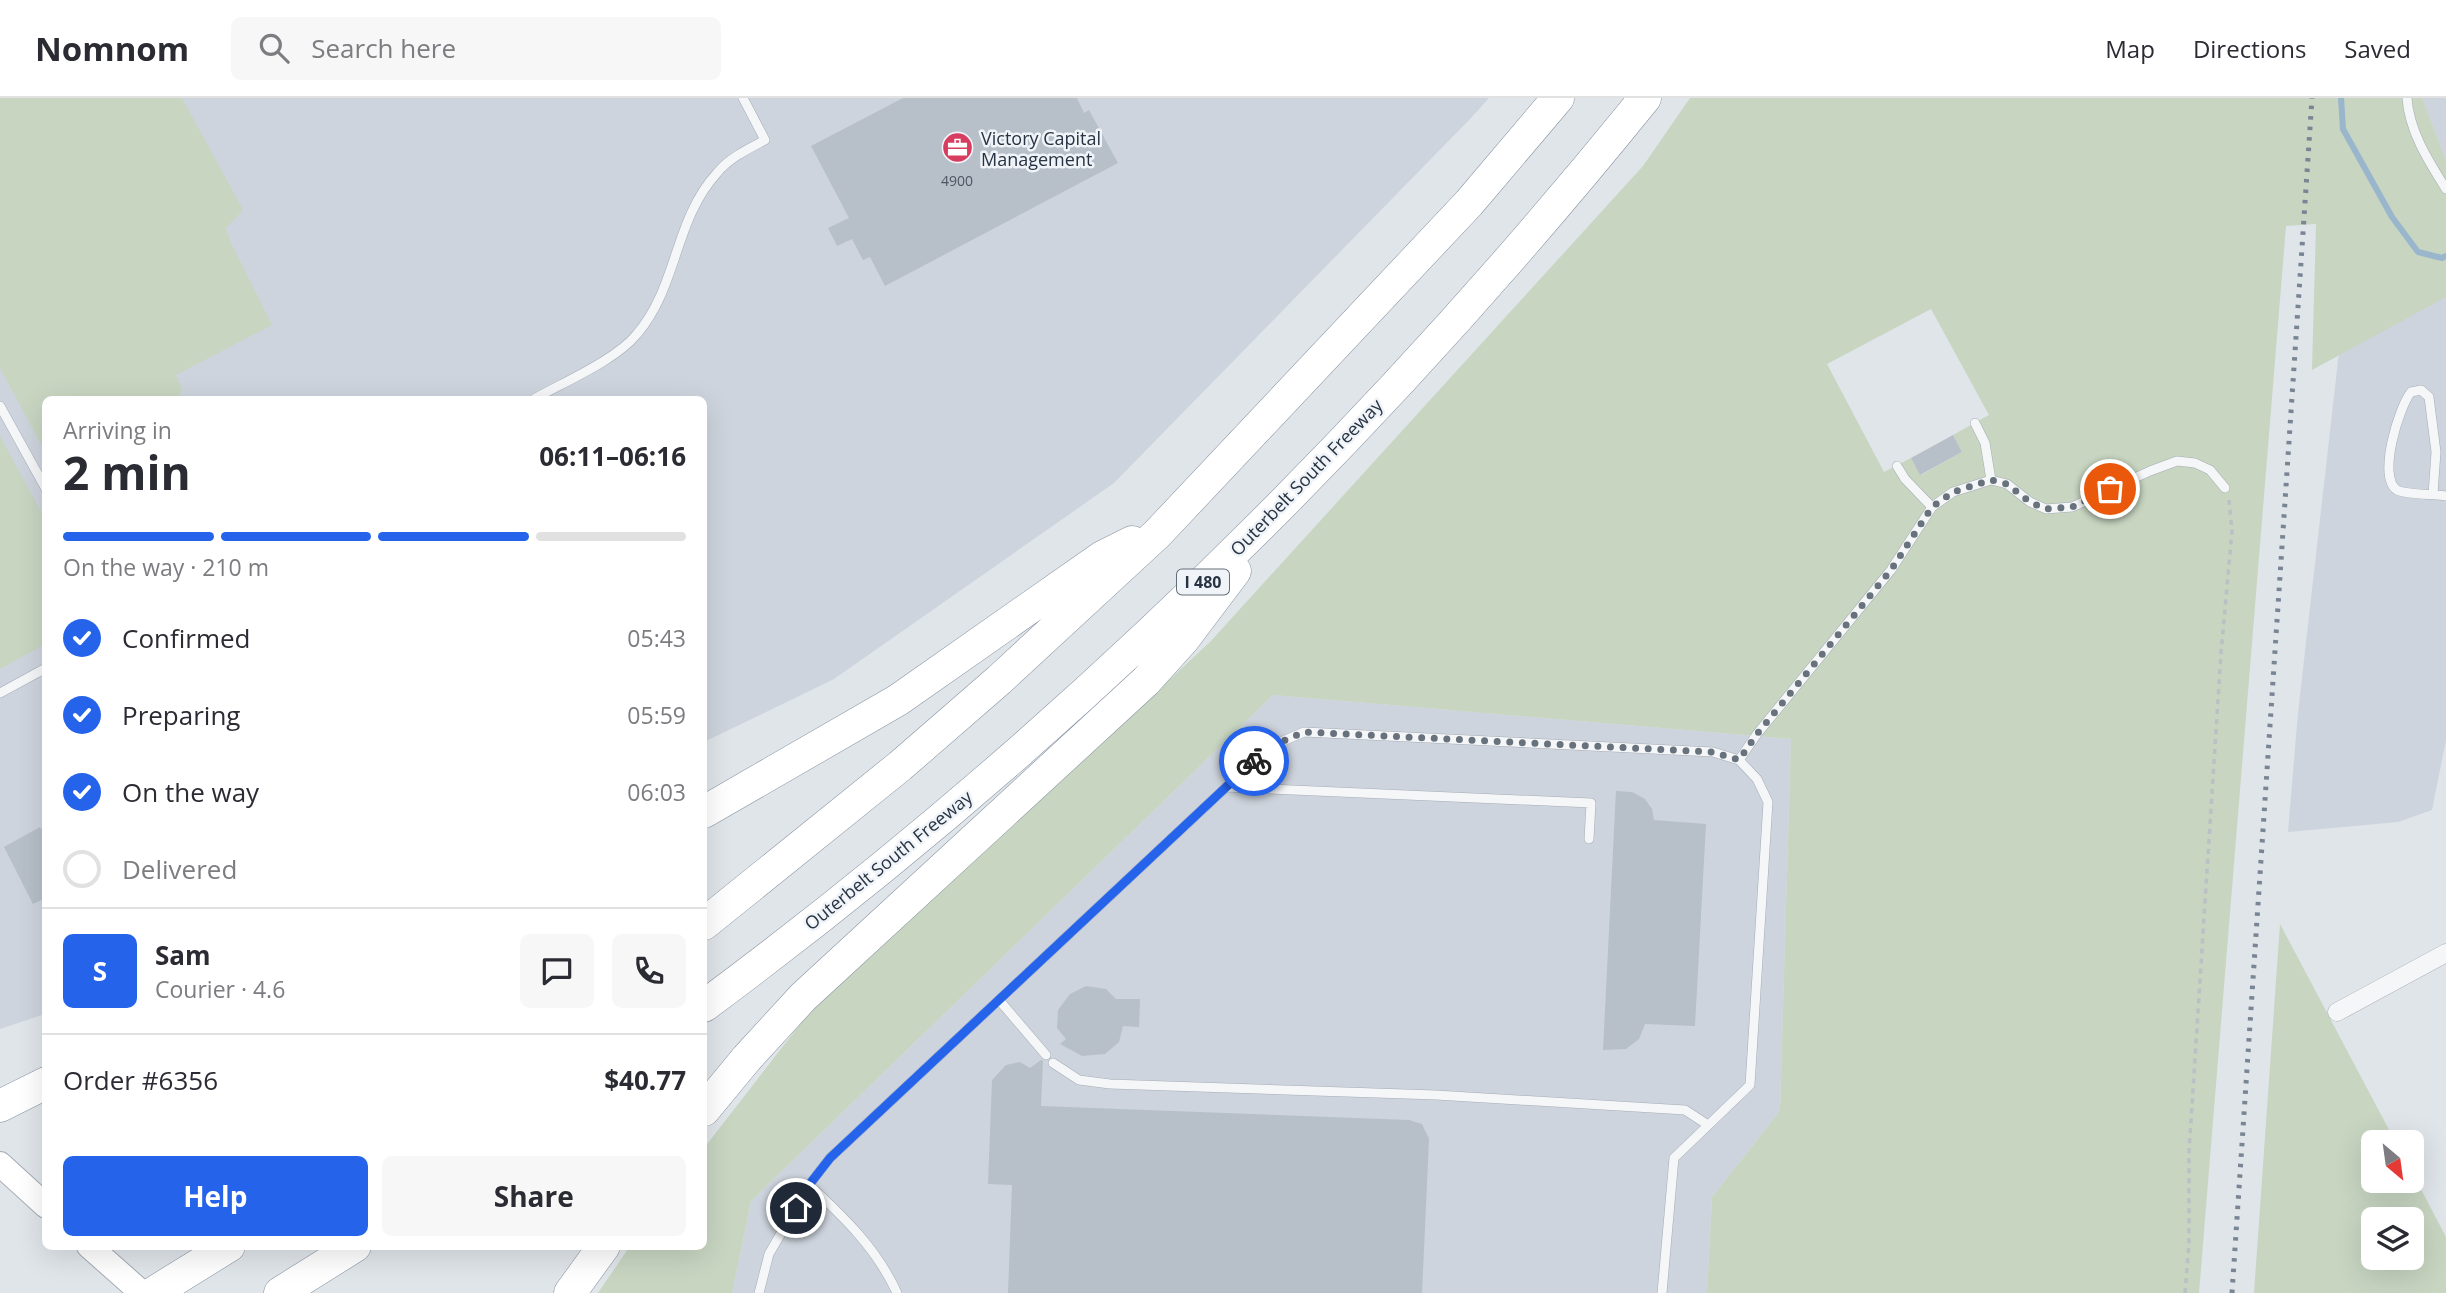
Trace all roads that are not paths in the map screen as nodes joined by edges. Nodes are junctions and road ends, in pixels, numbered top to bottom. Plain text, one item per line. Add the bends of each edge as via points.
1 (743, 98) edge
2 (1558, 98) edge
3 (1645, 98) edge
4 (2407, 98) edge
5 (2446, 189) edge
6 (539, 396) edge
7 (0, 406) edge
8 (1975, 423) dead end
9 (1897, 466) dead end
10 (1991, 480) junction
11 (42, 482) edge
12 (2225, 488) road end
13 (2433, 494) junction
14 (2446, 496) edge
15 (1280, 507) junction
16 (1932, 507) junction
17 (1157, 534) junction
18 (42, 670) edge
19 (0, 693) edge
20 (1739, 760) junction
21 (1226, 787) junction
22 (707, 810) edge
23 (1589, 839) dead end
24 (707, 922) edge
25 (2446, 953) edge
26 (999, 1000) junction
27 (707, 1004) edge
28 (2337, 1012) dead end
29 (1046, 1055) dead end
30 (1053, 1063) dead end
31 (42, 1085) edge
32 (0, 1106) edge
33 (707, 1106) edge
34 (1708, 1125) junction
35 (0, 1164) edge
36 (809, 1185) junction
37 (42, 1202) edge
38 (94, 1250) edge
39 (223, 1250) edge
40 (349, 1250) edge
41 (601, 1250) edge
42 (142, 1293) edge
43 (153, 1293) edge
44 (280, 1293) edge
45 (570, 1293) edge
46 (759, 1293) edge
47 (897, 1293) edge
48 (1662, 1293) edge

1 - 6 lane via 765,140 718,171 700,194 651,317 618,352
2 - 17 highway via 1469,204
3 - 15 highway, Outerbelt South Freeway / I 480 via 1565,197 1437,341
4 - 5 lane via 2423,153
7 - 11 lane
8 - 10 lane via 1985,443
9 - 16 lane
10 - 12 lane via 2007,484 2046,509 2072,507 2177,461 2210,470
10 - 16 lane via 1953,492
13 - 13 lane via 2436,452 2429,397 2421,390 2410,392 2404,400 2393,432 2390,470 2399,492
13 - 14 lane
15 - 27 highway, Outerbelt South Freeway / I 480 via 1169,616 986,780
15 - 33 highway via 1208,610 1146,681 803,997
16 - 20 lane via 1891,570
17 - 22 highway via 1140,537 1102,556 898,700
17 - 24 highway via 999,680
18 - 19 lane
20 - 21 lane via 1713,752 1304,732 1269,747
20 - 34 lane via 1757,779 1768,802 1750,1085
21 - 23 lane via 1591,803
21 - 26 lane
25 - 28 street
26 - 29 lane
26 - 36 lane via 830,1158
30 - 34 lane via 1079,1080 1110,1084 1436,1095 1685,1110
31 - 32 highway
34 - 48 lane via 1674,1158
35 - 37 main road
36 - 46 lane via 769,1254
36 - 47 lane via 851,1224
38 - 42 main road
39 - 43 highway
40 - 44 highway
41 - 45 highway

